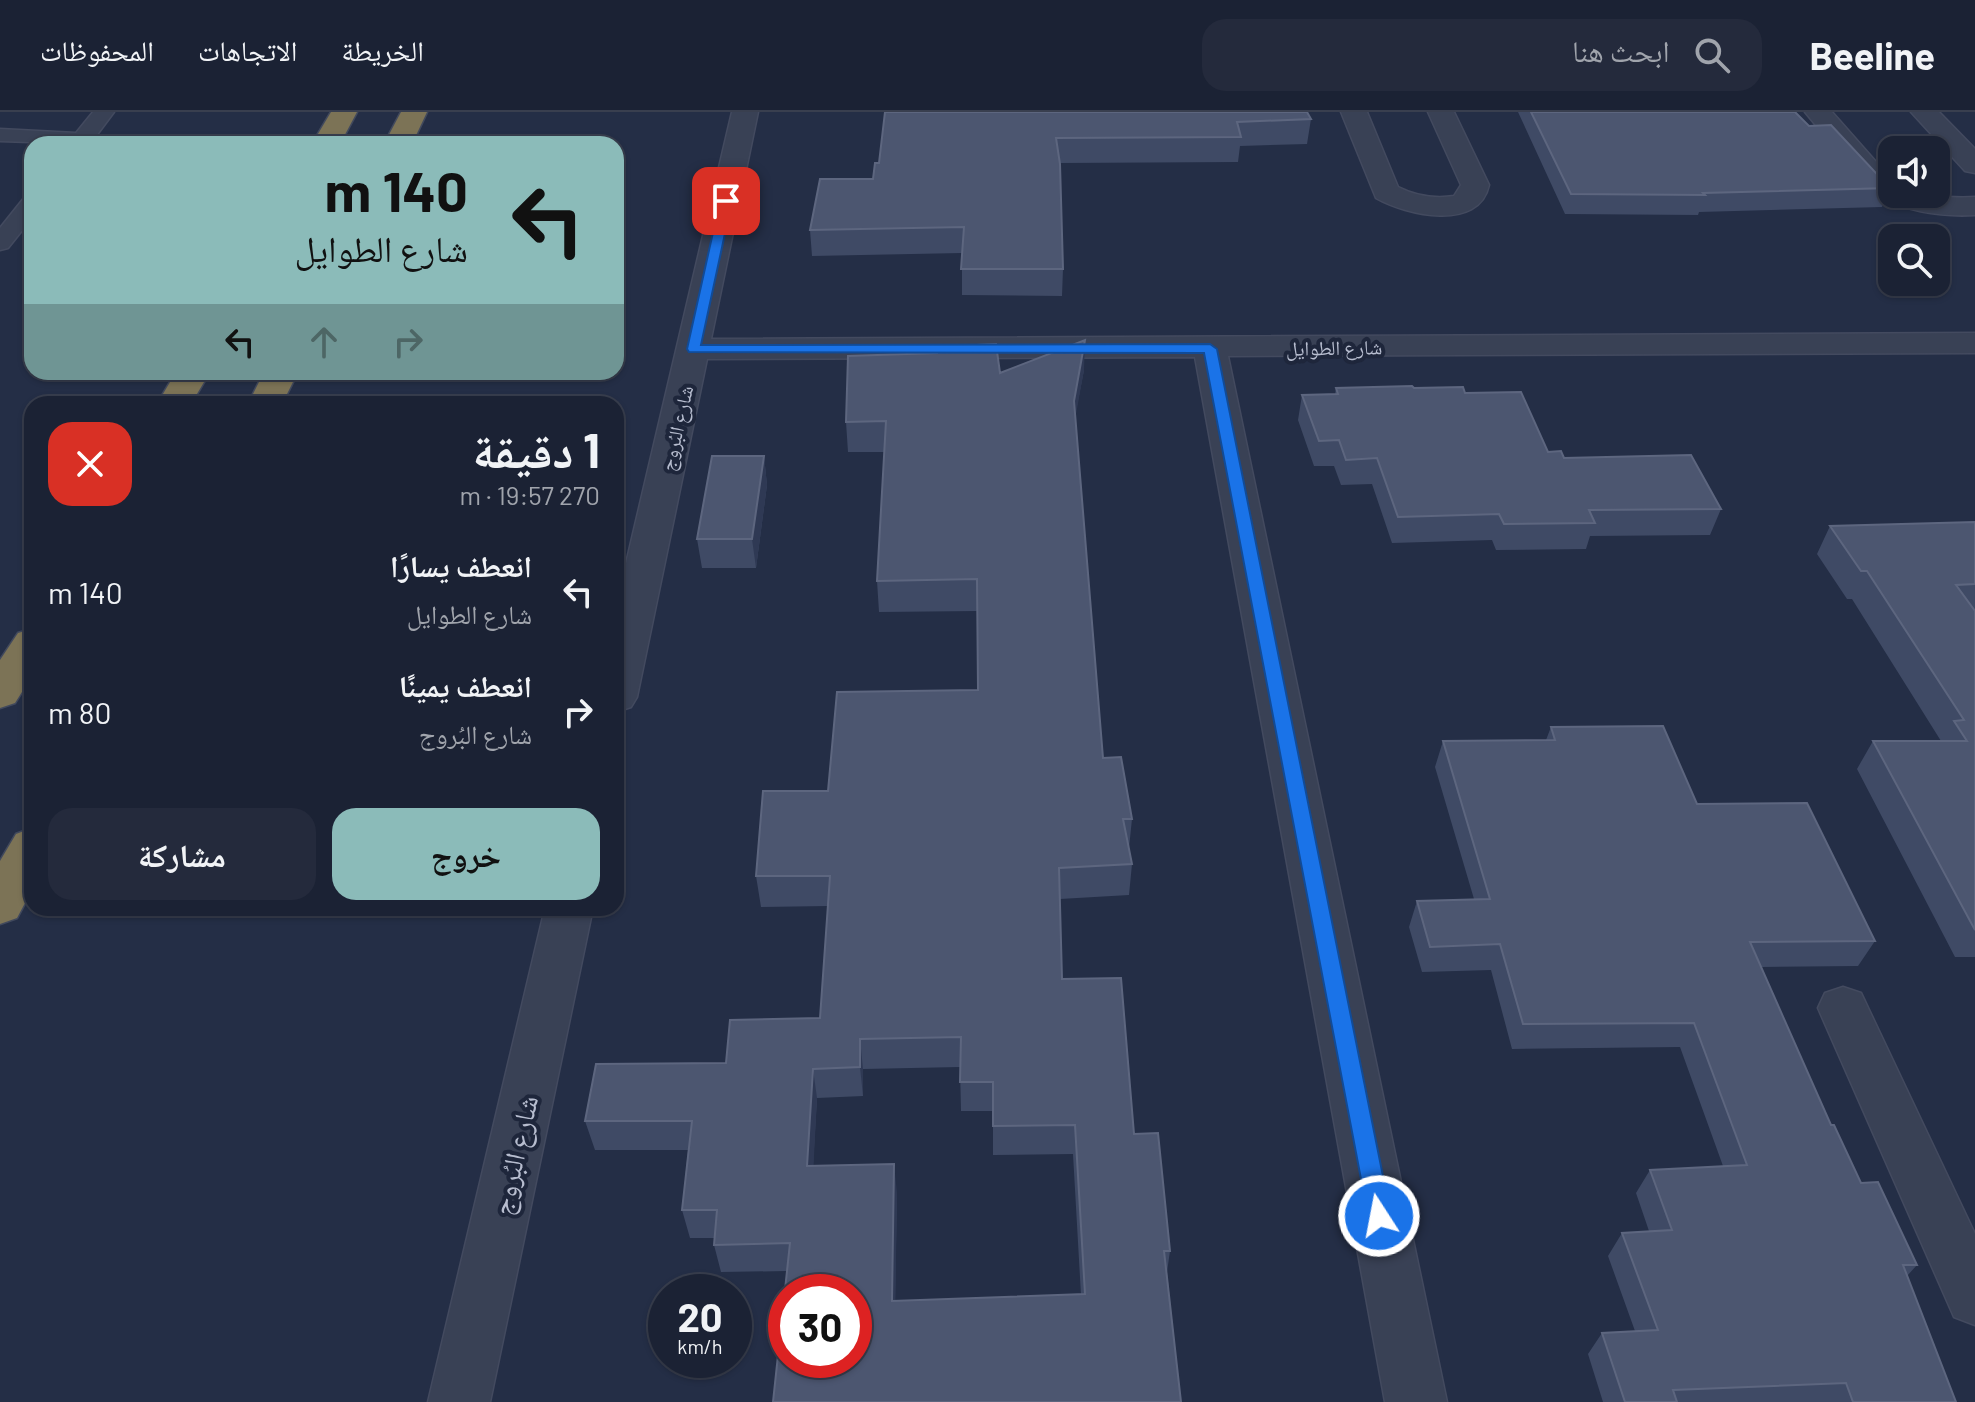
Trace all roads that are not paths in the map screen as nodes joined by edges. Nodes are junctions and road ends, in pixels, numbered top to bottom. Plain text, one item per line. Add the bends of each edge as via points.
1 (104, 112) edge
2 (344, 112) edge
3 (414, 112) edge
4 (745, 112) edge
5 (1354, 112) edge
6 (1441, 112) edge
7 (1818, 112) edge
8 (1924, 112) edge
9 (0, 135) edge
10 (86, 136) edge
11 (330, 136) edge
12 (402, 136) edge
13 (24, 137) edge
14 (1975, 165) edge
15 (1878, 182) edge
16 (1975, 206) edge
17 (1950, 208) edge
18 (24, 213) edge
19 (0, 243) edge
20 (693, 349) junction
21 (1210, 349) junction
22 (1969, 350) edge
23 (24, 656) edge
24 (624, 661) edge
25 (0, 693) edge
26 (24, 861) edge
27 (0, 905) edge
28 (567, 916) edge
29 (1843, 1008) dead end
30 (1975, 1297) edge
31 (459, 1402) edge
32 (1416, 1402) edge

1 - 10 lane
2 - 11 highway
3 - 12 highway
4 - 20 street, شارع البُروج
5 - 6 street via 1386,192 1403,202 1428,206 1463,203 1476,193
7 - 15 street
8 - 14 street
9 - 13 lane
16 - 17 street
18 - 19 lane
20 - 21 street, شارع الطوايل
20 - 24 street, شارع البُروج
21 - 22 street, شارع الطوايل
21 - 32 street
23 - 25 highway
26 - 27 highway
28 - 31 street, شارع البُروج
29 - 30 street

